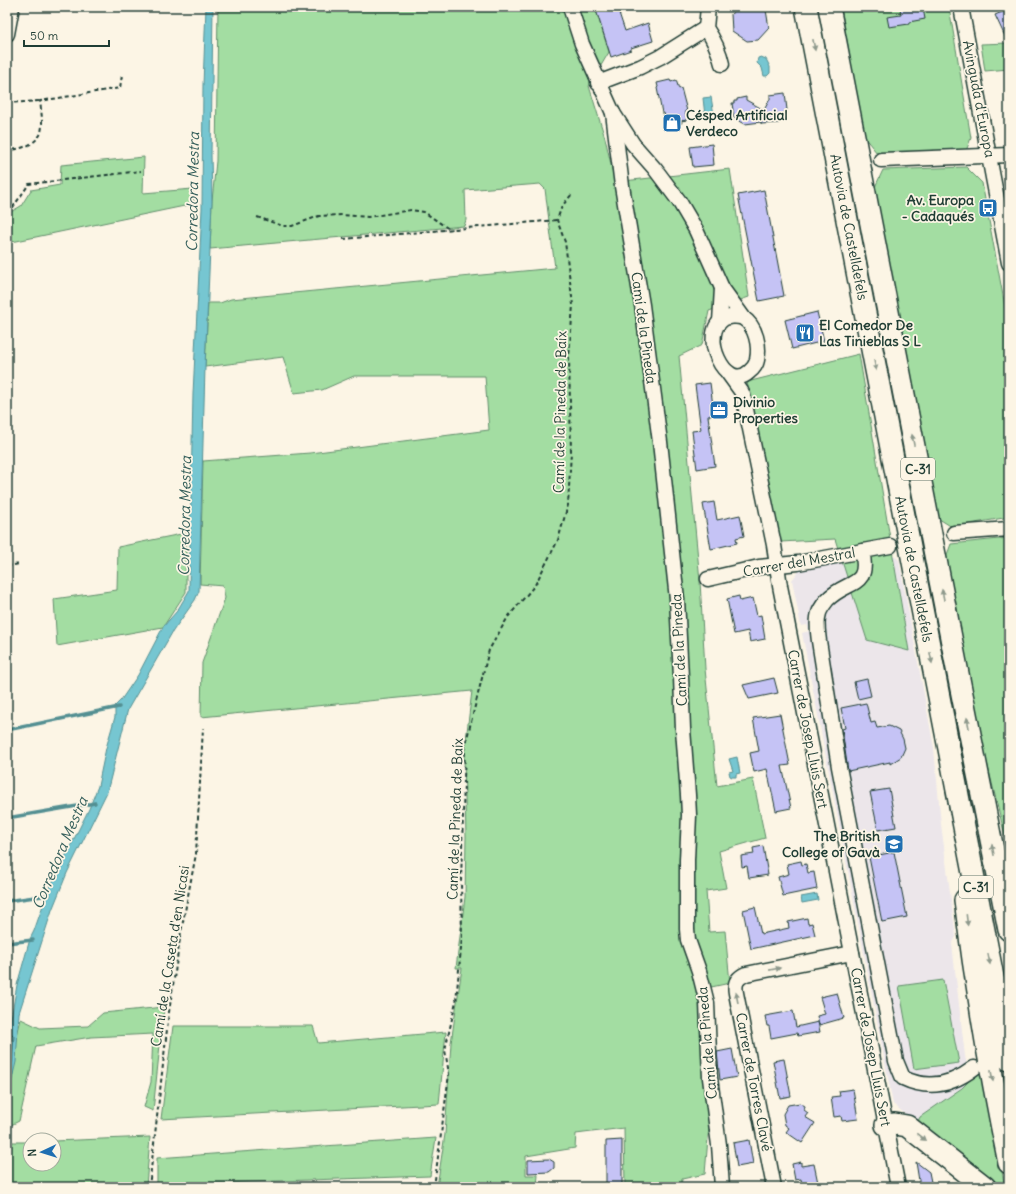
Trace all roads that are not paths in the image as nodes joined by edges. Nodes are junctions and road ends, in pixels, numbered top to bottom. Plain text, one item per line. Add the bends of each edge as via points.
1 (12, 7) edge
2 (570, 7) edge
3 (708, 7) edge
4 (806, 7) edge
5 (829, 7) edge
6 (961, 7) edge
7 (706, 28) junction
8 (7, 34) edge
9 (722, 64) dead end
10 (598, 82) junction
11 (613, 113) junction
12 (1009, 155) edge
13 (989, 156) junction
14 (881, 160) dead end
15 (1009, 263) edge
16 (722, 288) junction
17 (743, 317) junction
18 (720, 322) junction
19 (751, 370) junction
20 (728, 373) junction
21 (746, 412) junction
22 (1009, 529) edge
23 (954, 533) dead end
24 (890, 546) dead end
25 (862, 551) junction
26 (777, 565) junction
27 (708, 579) dead end
28 (942, 714) junction
29 (1009, 930) edge
30 (852, 953) junction
31 (974, 974) junction
32 (1009, 1060) edge
33 (974, 1068) joint
34 (886, 1125) junction
35 (1009, 1163) edge
36 (722, 1187) edge
37 (774, 1187) edge
38 (898, 1187) edge
39 (985, 1187) edge

1 - 8 street
2 - 10 street, Carrer de Josep Lluis Sert
3 - 7 street
4 -> 28 highway, Autovia de Castelldefels / C-31
29 -> 5 highway, Autovia de Castelldefels / C-31
6 - 13 street, Avinguda d'Europa
7 - 9 street via 714,40
7 - 10 street via 660,57
10 - 11 street, Carrer de Josep Lluis Sert
11 - 16 street, Carrer de Josep Lluis Sert via 633,144 679,201 696,230
11 - 36 street, Camí de la Pineda via 622,186 642,305 677,599 682,729 689,815 687,928 688,940 707,1003 710,1078
12 - 13 street
13 - 14 street
13 - 15 street, Avinguda d'Europa
16 - 17 street, Carrer de Josep Lluis Sert
16 - 18 street, Carrer de Josep Lluis Sert
17 - 18 street via 734,316
17 - 19 street, Carrer de Josep Lluis Sert via 751,326 758,344 756,364
18 - 20 street, Carrer de Josep Lluis Sert via 716,329 714,347
19 - 20 street via 747,374 735,377
19 - 21 street, Carrer de Josep Lluis Sert
20 - 21 street, Carrer de Josep Lluis Sert via 741,391
21 - 26 street, Carrer de Josep Lluis Sert
22 - 23 street
24 - 25 street, Carrer del Mestral
25 - 26 street, Carrer del Mestral
25 - 33 street via 865,564 862,576 857,582 840,590 825,602 819,612 817,624 839,767 896,1061 903,1078 930,1085 949,1083
26 - 27 street, Carrer del Mestral
26 - 30 street, Carrer de Josep Lluis Sert
28 -> 31 highway
28 -> 32 highway, Autovia de Castelldefels / C-31
30 - 34 street, Carrer de Josep Lluis Sert
37 -> 30 street, Carrer de Torres Clavé via 735,986 738,978 746,974
31 - 33 highway via 978,1054
31 -> 35 highway
34 - 38 street, Carrer de Josep Lluis Sert
34 -> 39 highway via 907,1126

